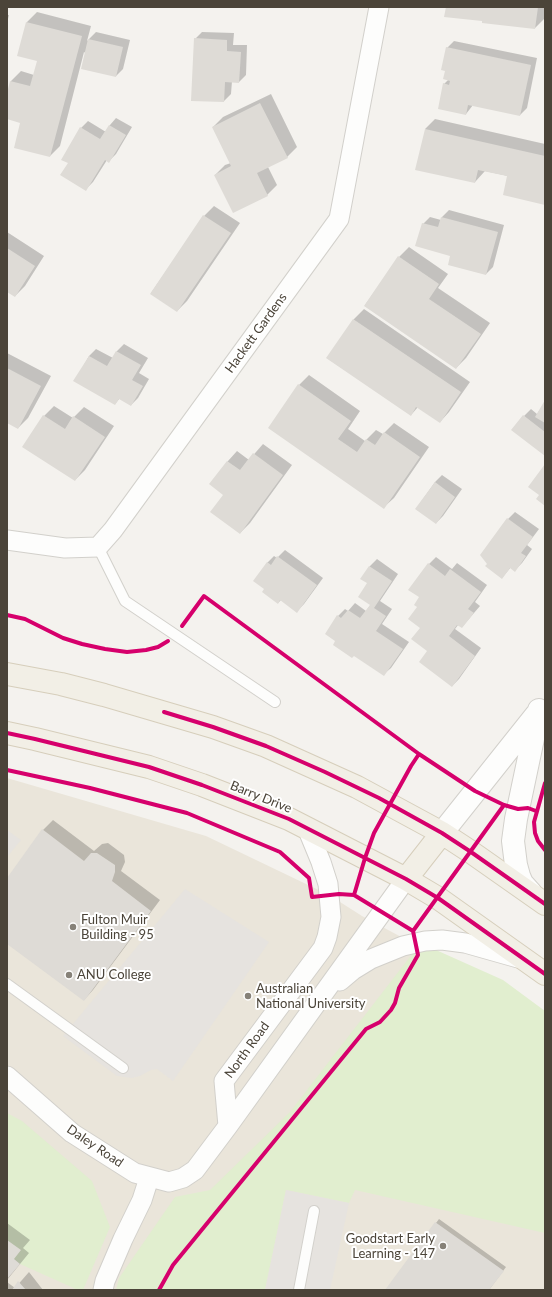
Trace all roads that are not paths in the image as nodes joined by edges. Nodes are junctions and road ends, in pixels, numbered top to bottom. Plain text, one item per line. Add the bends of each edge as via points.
1 (379, 7) edge
2 (7, 540) edge
3 (98, 547) junction
4 (7, 674) edge
5 (275, 702) dead end
6 (542, 707) edge
7 (7, 733) edge
8 (307, 828) junction
9 (442, 833) junction
10 (406, 879) junction
11 (538, 899) edge
12 (528, 961) junction
13 (545, 974) edge
14 (7, 984) edge
15 (324, 994) junction
16 (123, 1068) dead end
17 (7, 1076) edge
18 (228, 1126) junction
19 (149, 1178) junction
20 (314, 1212) dead end
21 (103, 1290) edge
22 (299, 1290) edge

1 - 3 street, Hackett Gardens via 339,219
2 - 3 street via 65,548
3 - 5 lane via 125,601
4 - 9 main road via 104,695 214,727 258,743 357,787
6 - 9 street
6 - 11 street via 516,819 514,841 519,876 522,883
7 - 8 main road, Barry Drive via 149,767 202,785
8 - 10 main road, Barry Drive
8 - 18 street, North Road via 328,884 330,917 327,937 323,948 224,1081
9 - 10 main road
9 - 11 main road
10 - 12 main road, Barry Drive via 438,898
10 - 15 street
12 - 13 main road, Barry Drive
12 - 15 street via 465,943 425,941 403,946 371,959
14 - 16 lane
15 - 18 street
17 - 19 street, Daley Road via 72,1133 134,1173
18 - 19 street, Daley Road via 195,1170 183,1178 169,1182
19 - 21 street
20 - 22 lane

